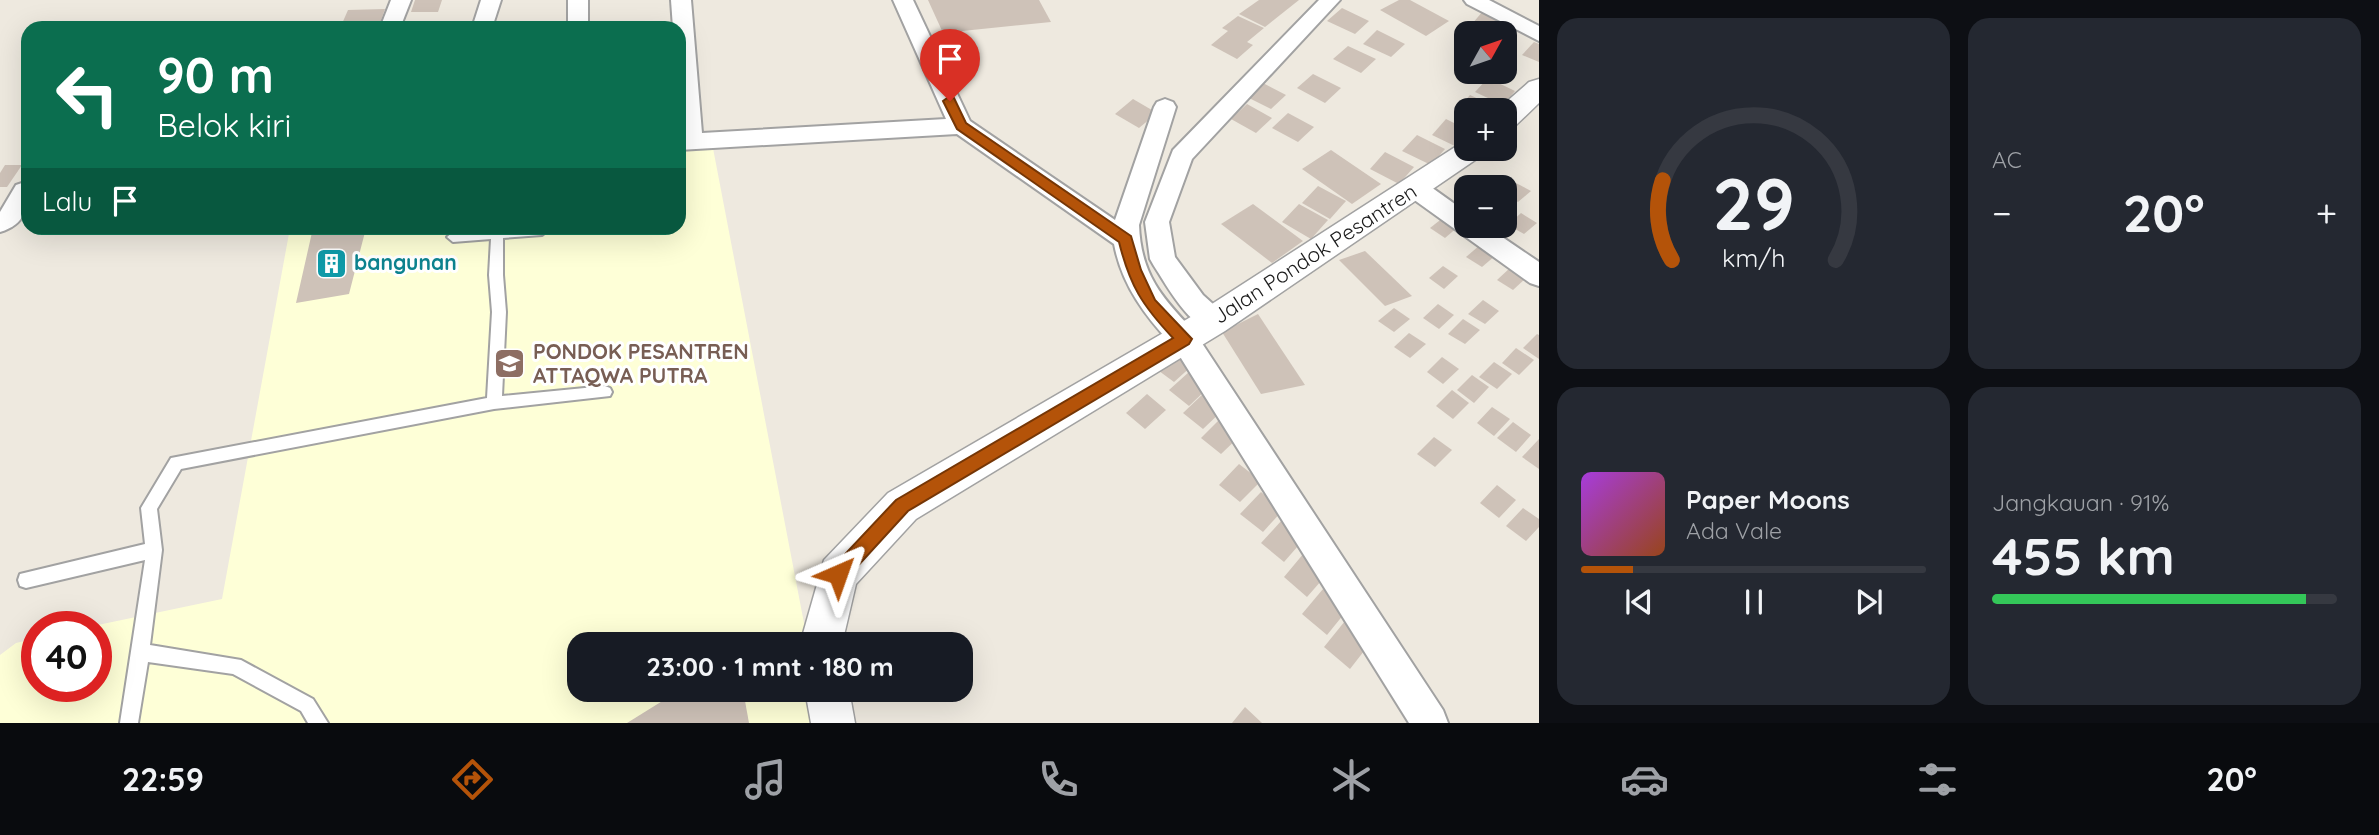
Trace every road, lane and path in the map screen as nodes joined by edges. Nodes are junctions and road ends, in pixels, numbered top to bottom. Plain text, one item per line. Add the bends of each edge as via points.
1 (401, 0) edge
2 (491, 0) edge
3 (578, 0) edge
4 (681, 0) edge
5 (903, 0) edge
6 (1330, 0) edge
7 (1474, 0) edge
8 (393, 21) edge
9 (484, 21) edge
10 (578, 21) edge
11 (682, 21) edge
12 (1539, 34) edge
13 (1539, 88) edge
14 (1165, 107) dead end
15 (1517, 108) edge
16 (961, 126) junction
17 (686, 142) edge
18 (1454, 161) edge
19 (1415, 187) junction
20 (21, 192) edge
21 (0, 195) edge
22 (21, 199) edge
23 (1454, 216) edge
24 (0, 223) edge
25 (471, 235) edge
26 (497, 235) edge
27 (453, 237) dead end
28 (1486, 238) edge
29 (1125, 239) junction
30 (1538, 274) edge
31 (1199, 330) junction
32 (605, 392) dead end
33 (494, 403) junction
34 (154, 550) junction
35 (26, 580) dead end
36 (824, 632) edge
37 (141, 652) junction
38 (829, 702) edge
39 (128, 723) edge
40 (319, 723) edge
41 (833, 723) edge
42 (1430, 723) edge

1 - 8 street
2 - 9 street
3 - 10 street
4 - 11 street
5 - 16 street
6 - 31 street via 1181,156 1157,222 1163,259 1194,303
7 - 12 street
13 - 15 street
14 - 29 street
16 - 17 street
16 - 29 street
18 - 19 street, Jalan Pondok Pesantren
19 - 23 street
19 - 31 street, Jalan Pondok Pesantren
20 - 21 street
22 - 24 street via 10,218
25 - 27 lane
26 - 33 lane
28 - 30 street
29 - 31 street via 1133,270 1150,304
31 - 36 street, Jalan Pondok Pesantren via 902,506 838,574
31 - 42 street
32 - 33 lane
33 - 34 lane via 176,463 149,508
34 - 35 lane
34 - 37 lane
37 - 39 lane
37 - 40 lane via 235,666 307,705
38 - 41 street

